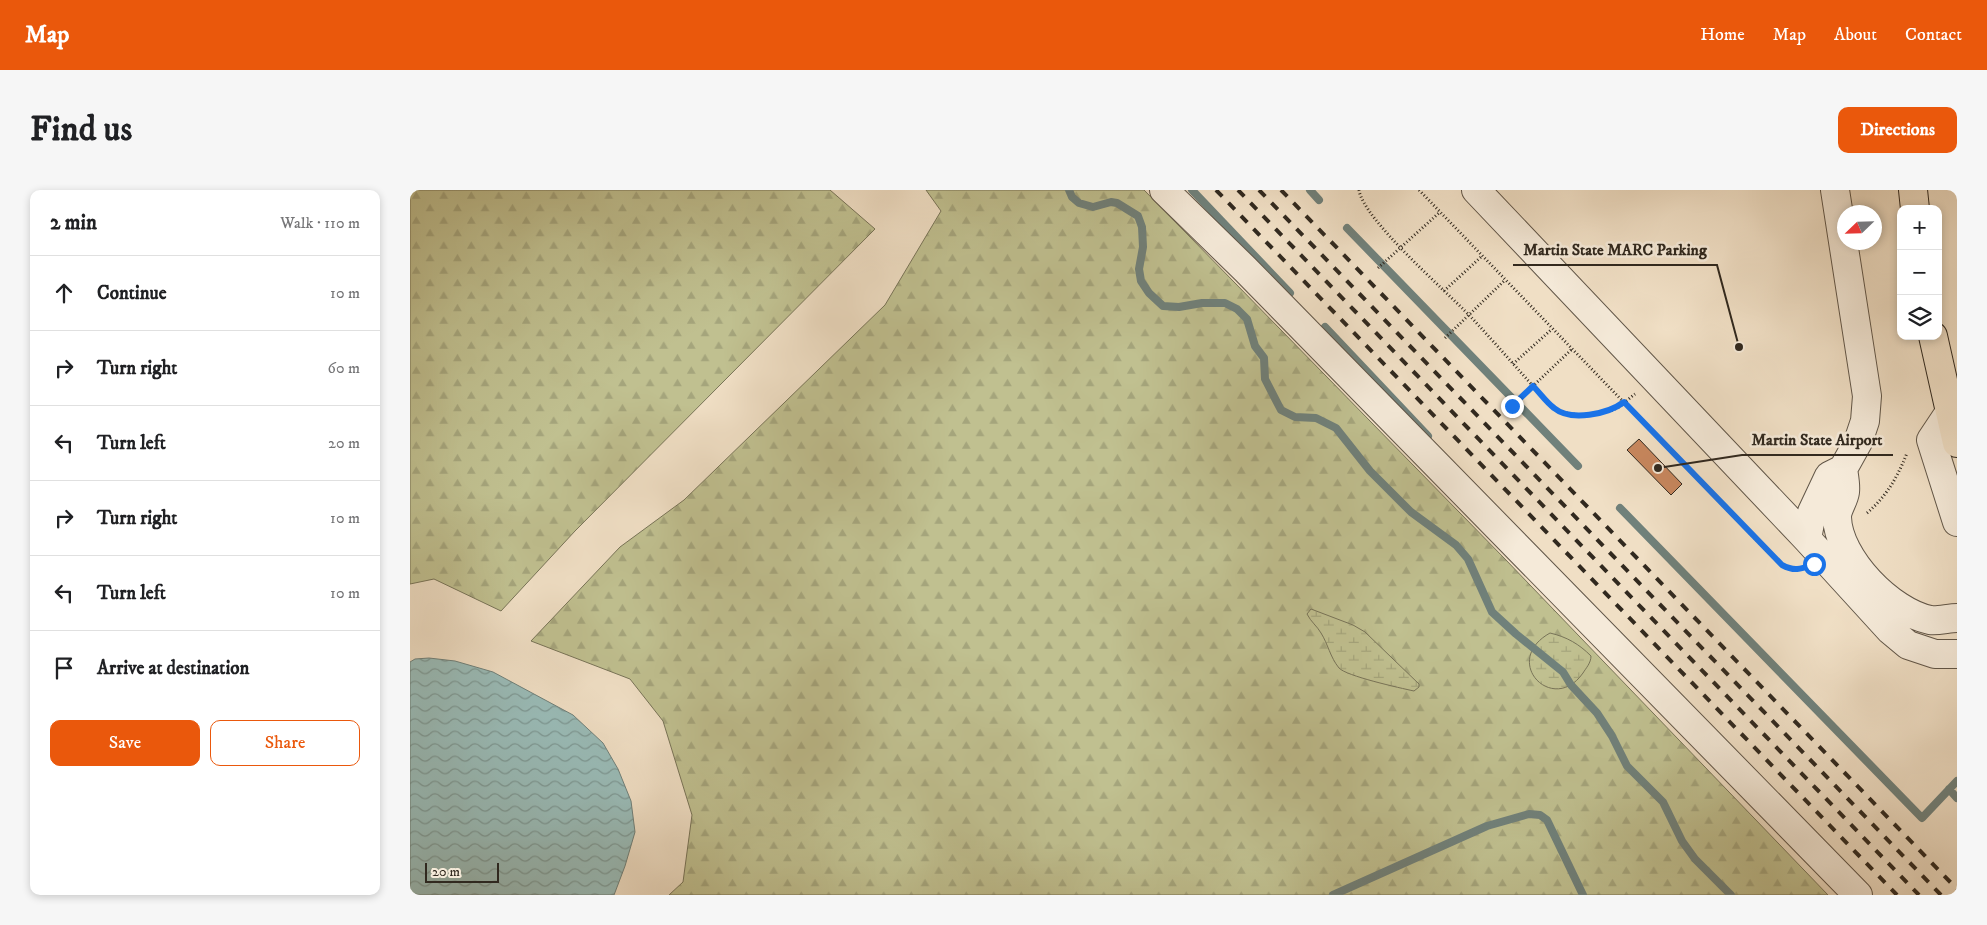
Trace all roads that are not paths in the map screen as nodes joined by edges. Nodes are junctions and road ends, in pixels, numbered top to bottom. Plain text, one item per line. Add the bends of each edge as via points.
1 (1164, 190) edge
2 (1476, 190) edge
3 (1835, 190) edge
4 (1913, 190) edge
5 (1915, 205) edge
6 (1934, 340) edge
7 (1949, 413) junction
8 (1957, 443) edge
9 (1843, 469) junction
10 (1957, 522) edge
11 (1807, 539) junction
12 (1955, 615) edge
13 (1957, 654) edge
14 (1858, 895) edge

1 - 14 lane
2 - 11 lane
3 - 9 lane via 1867,396 1863,428
4 - 5 main road
6 - 7 main road
7 - 8 main road
7 - 10 lane via 1931,440
9 - 11 lane via 1829,476 1812,512
9 - 12 lane via 1845,492 1837,516 1848,555 1886,597 1906,612 1931,620
11 - 13 lane via 1890,630 1908,645 1935,654

